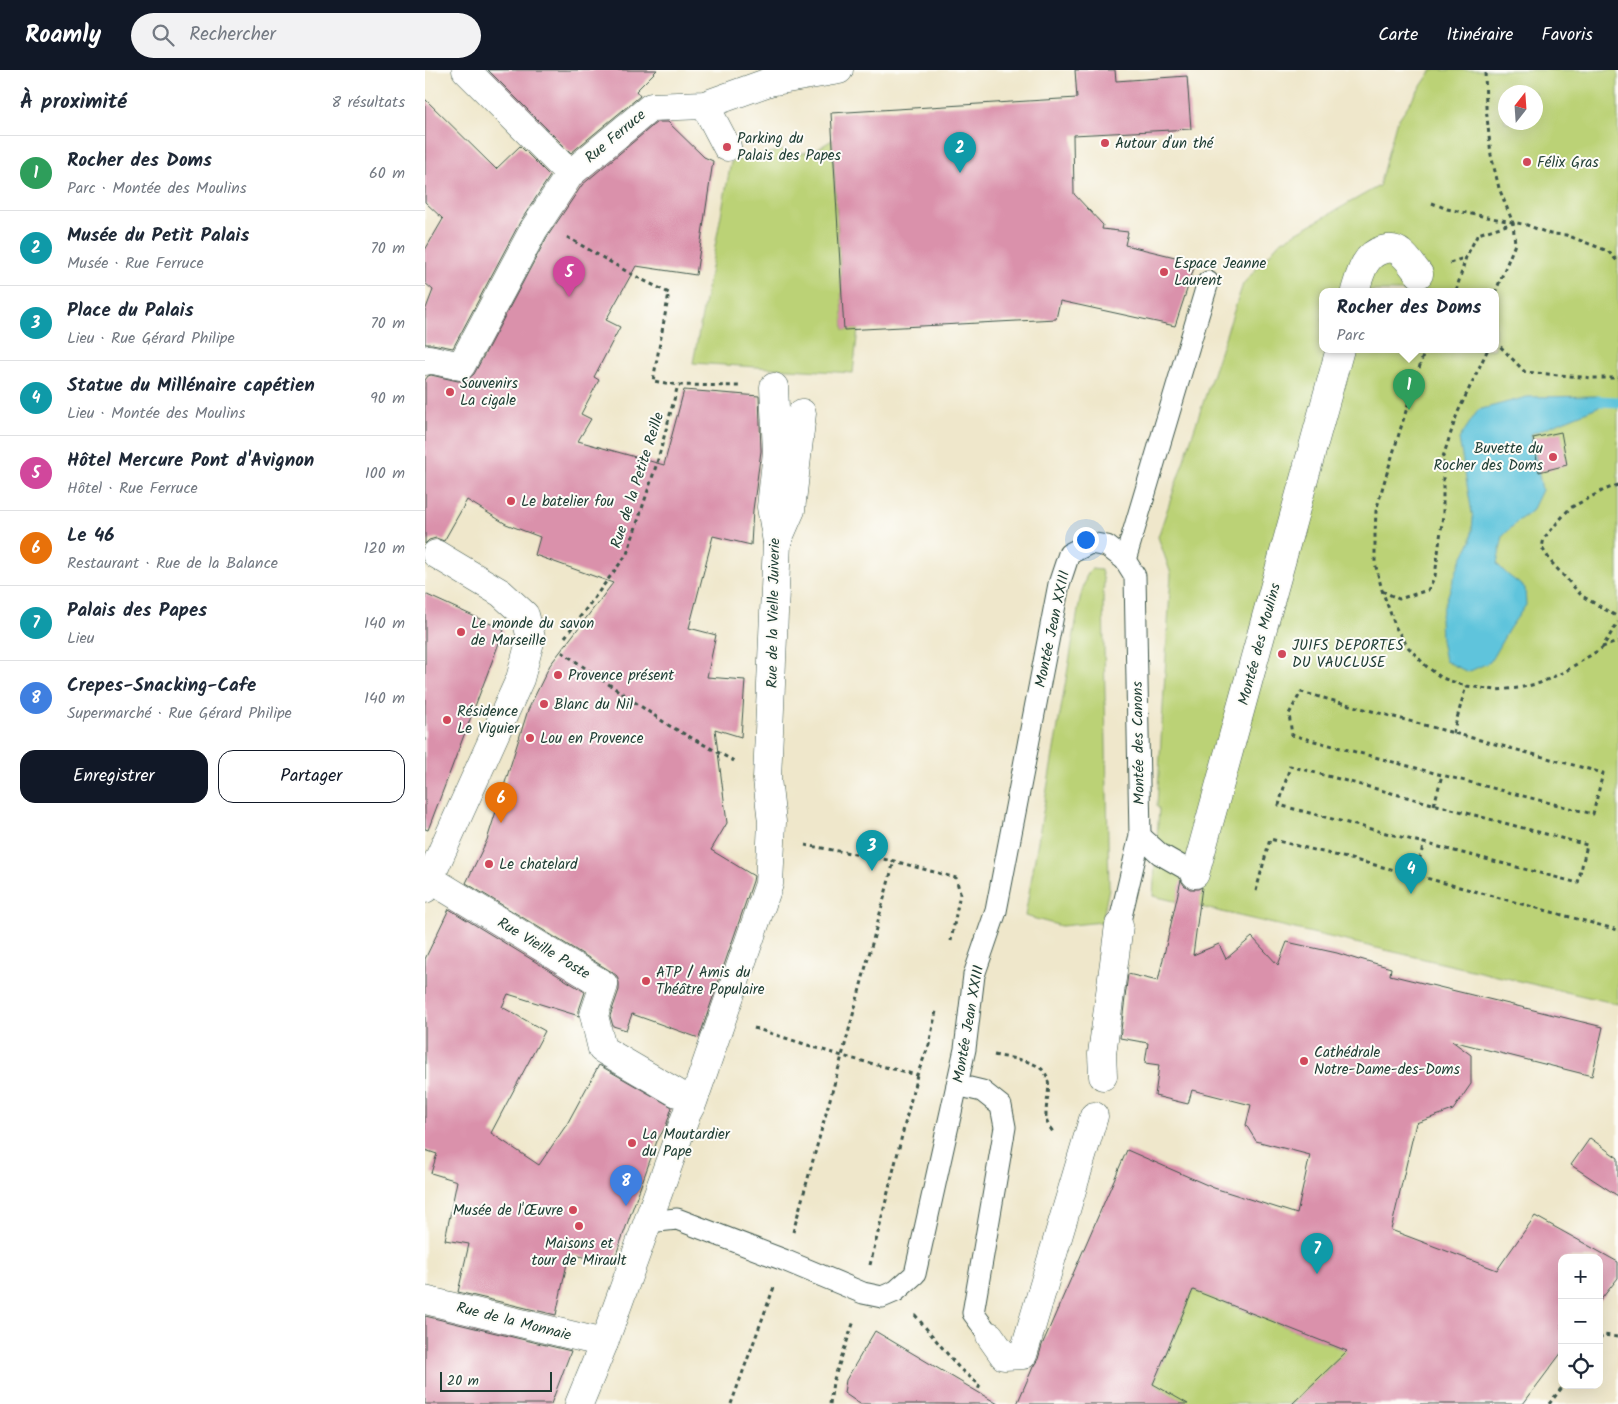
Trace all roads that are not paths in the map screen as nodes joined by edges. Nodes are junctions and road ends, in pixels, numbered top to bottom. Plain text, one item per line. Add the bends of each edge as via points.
1 (466, 70) edge
2 (839, 70) edge
3 (705, 105) junction
4 (727, 147) dead end
5 (570, 174) junction
6 (1419, 274) dead end
7 (1208, 282) dead end
8 (1356, 288) edge
9 (1339, 353) edge
10 (425, 361) edge
11 (774, 387) road end
12 (802, 414) dead end
13 (777, 542) junction
14 (436, 554) dead end
15 (1125, 560) junction
16 (1140, 836) junction
17 (1195, 874) joint
18 (428, 884) edge
19 (1119, 926) joint
20 (1103, 1076) dead end
21 (957, 1086) junction
22 (677, 1093) dead end
23 (1094, 1116) dead end
24 (648, 1222) junction
25 (425, 1300) edge
26 (990, 1336) joint
27 (603, 1343) junction
28 (579, 1404) edge

1 - 5 street, Rue Ferruce
2 - 3 street, Rue Ferruce via 769,82
3 - 4 street
3 - 5 street, Rue Ferruce via 651,107
5 - 10 street, Rue Ferruce via 538,223 461,366 429,358
6 - 8 street via 1401,253 1393,248 1385,249 1373,252 1366,261
7 - 15 lane
9 - 17 street, Montée des Moulins
11 - 13 street, Rue de la Vielle Juiverie via 777,452 771,507
12 - 13 street via 791,510
13 - 24 street, Rue de la Vielle Juiverie via 767,779 772,822 769,884
14 - 18 street via 501,593 528,627 520,679
15 - 16 lane, Montée des Canons via 1135,576
15 - 21 lane, Montée Jean XXIII via 1107,546 1090,544 1069,554 1059,584 996,912 974,975
16 - 17 lane, Montée des Moulins via 1160,854
16 - 19 lane, Montée des Canons
18 - 22 street, Rue Vieille Poste via 604,985 593,1015 603,1049
19 - 20 street via 1101,1054
21 - 24 lane, Montée Jean XXIII via 915,1274 896,1291 882,1297 863,1293 677,1218
21 - 26 lane via 982,1091 1001,1106 1005,1127 973,1313
23 - 26 street via 1023,1355 1004,1356
24 - 27 street, Rue de la Vielle Juiverie
25 - 27 street, Rue de la Monnaie
27 - 28 street, Rue de la Vielle Juiverie

